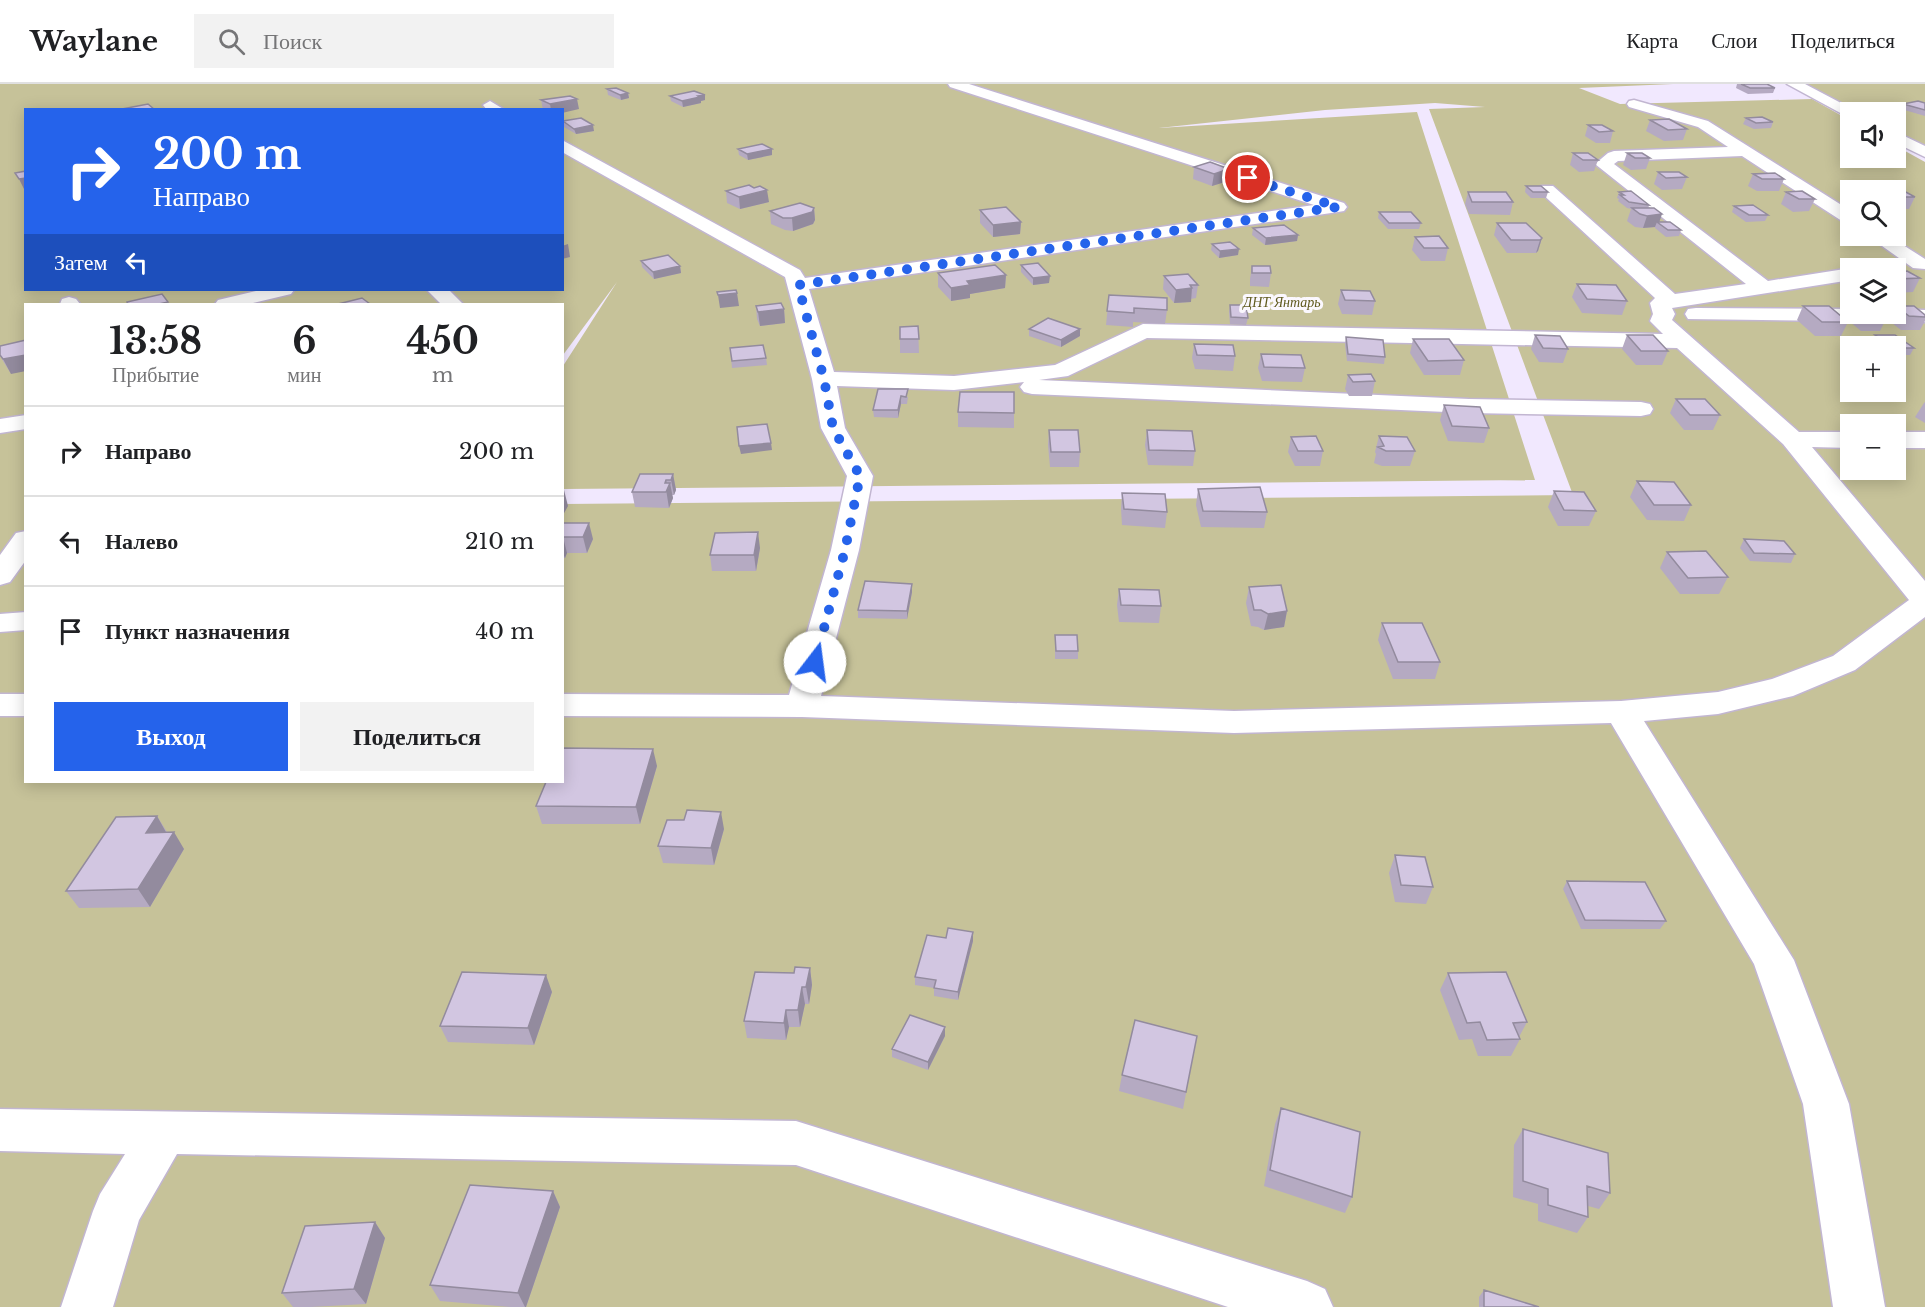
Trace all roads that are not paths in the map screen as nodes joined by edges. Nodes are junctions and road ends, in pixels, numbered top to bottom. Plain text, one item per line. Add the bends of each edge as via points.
1 (955, 84) edge
2 (1794, 84) edge
3 (1634, 104) dead end
4 (1840, 107) edge
5 (1906, 142) edge
6 (564, 146) edge
7 (1745, 151) junction
8 (1925, 152) edge
9 (1547, 190) edge
10 (1840, 212) edge
11 (1893, 246) edge
12 (1922, 264) edge
13 (1906, 266) edge
14 (1840, 275) edge
15 (798, 285) junction
16 (1762, 286) junction
17 (280, 291) edge
18 (438, 291) edge
19 (229, 303) edge
20 (452, 303) edge
21 (1667, 308) junction
22 (1925, 316) edge
23 (1683, 341) junction
24 (824, 379) junction
25 (954, 383) junction
26 (1641, 410) dead end
27 (24, 422) edge
28 (0, 426) edge
29 (1792, 439) junction
30 (1840, 440) edge
31 (1906, 440) edge
32 (1925, 440) edge
33 (24, 542) edge
34 (0, 576) edge
35 (1925, 601) edge
36 (24, 621) edge
37 (0, 623) edge
38 (0, 705) edge
39 (24, 705) edge
40 (564, 705) edge
41 (802, 706) junction
42 (1621, 712) junction
43 (0, 1130) edge
44 (165, 1132) junction
45 (87, 1307) edge
46 (1307, 1307) edge
47 (1859, 1307) edge

1 - 15 street via 1338,207
2 - 4 street
3 - 7 street via 1703,124
5 - 8 street
6 - 15 street via 793,274
7 - 10 street
7 - 16 street via 1614,156 1603,164
9 - 21 street
11 - 12 street
12 - 13 street
14 - 16 street
15 - 24 street
16 - 21 street
17 - 19 street
18 - 20 street
21 - 22 street
21 - 23 street via 1661,321
23 - 25 street via 1143,331 1060,371
23 - 29 street
24 - 25 street
24 - 41 street via 833,428 860,476 845,550
25 - 26 street
27 - 28 street
29 - 30 street
29 - 35 street
31 - 32 street
33 - 34 street
35 - 42 street via 1844,663 1781,688 1718,703
36 - 37 street
38 - 39 street
40 - 41 street
41 - 42 street via 1234,722
42 - 47 street via 1773,960 1826,1104
43 - 44 street
44 - 45 street via 117,1211
44 - 46 street via 796,1143

